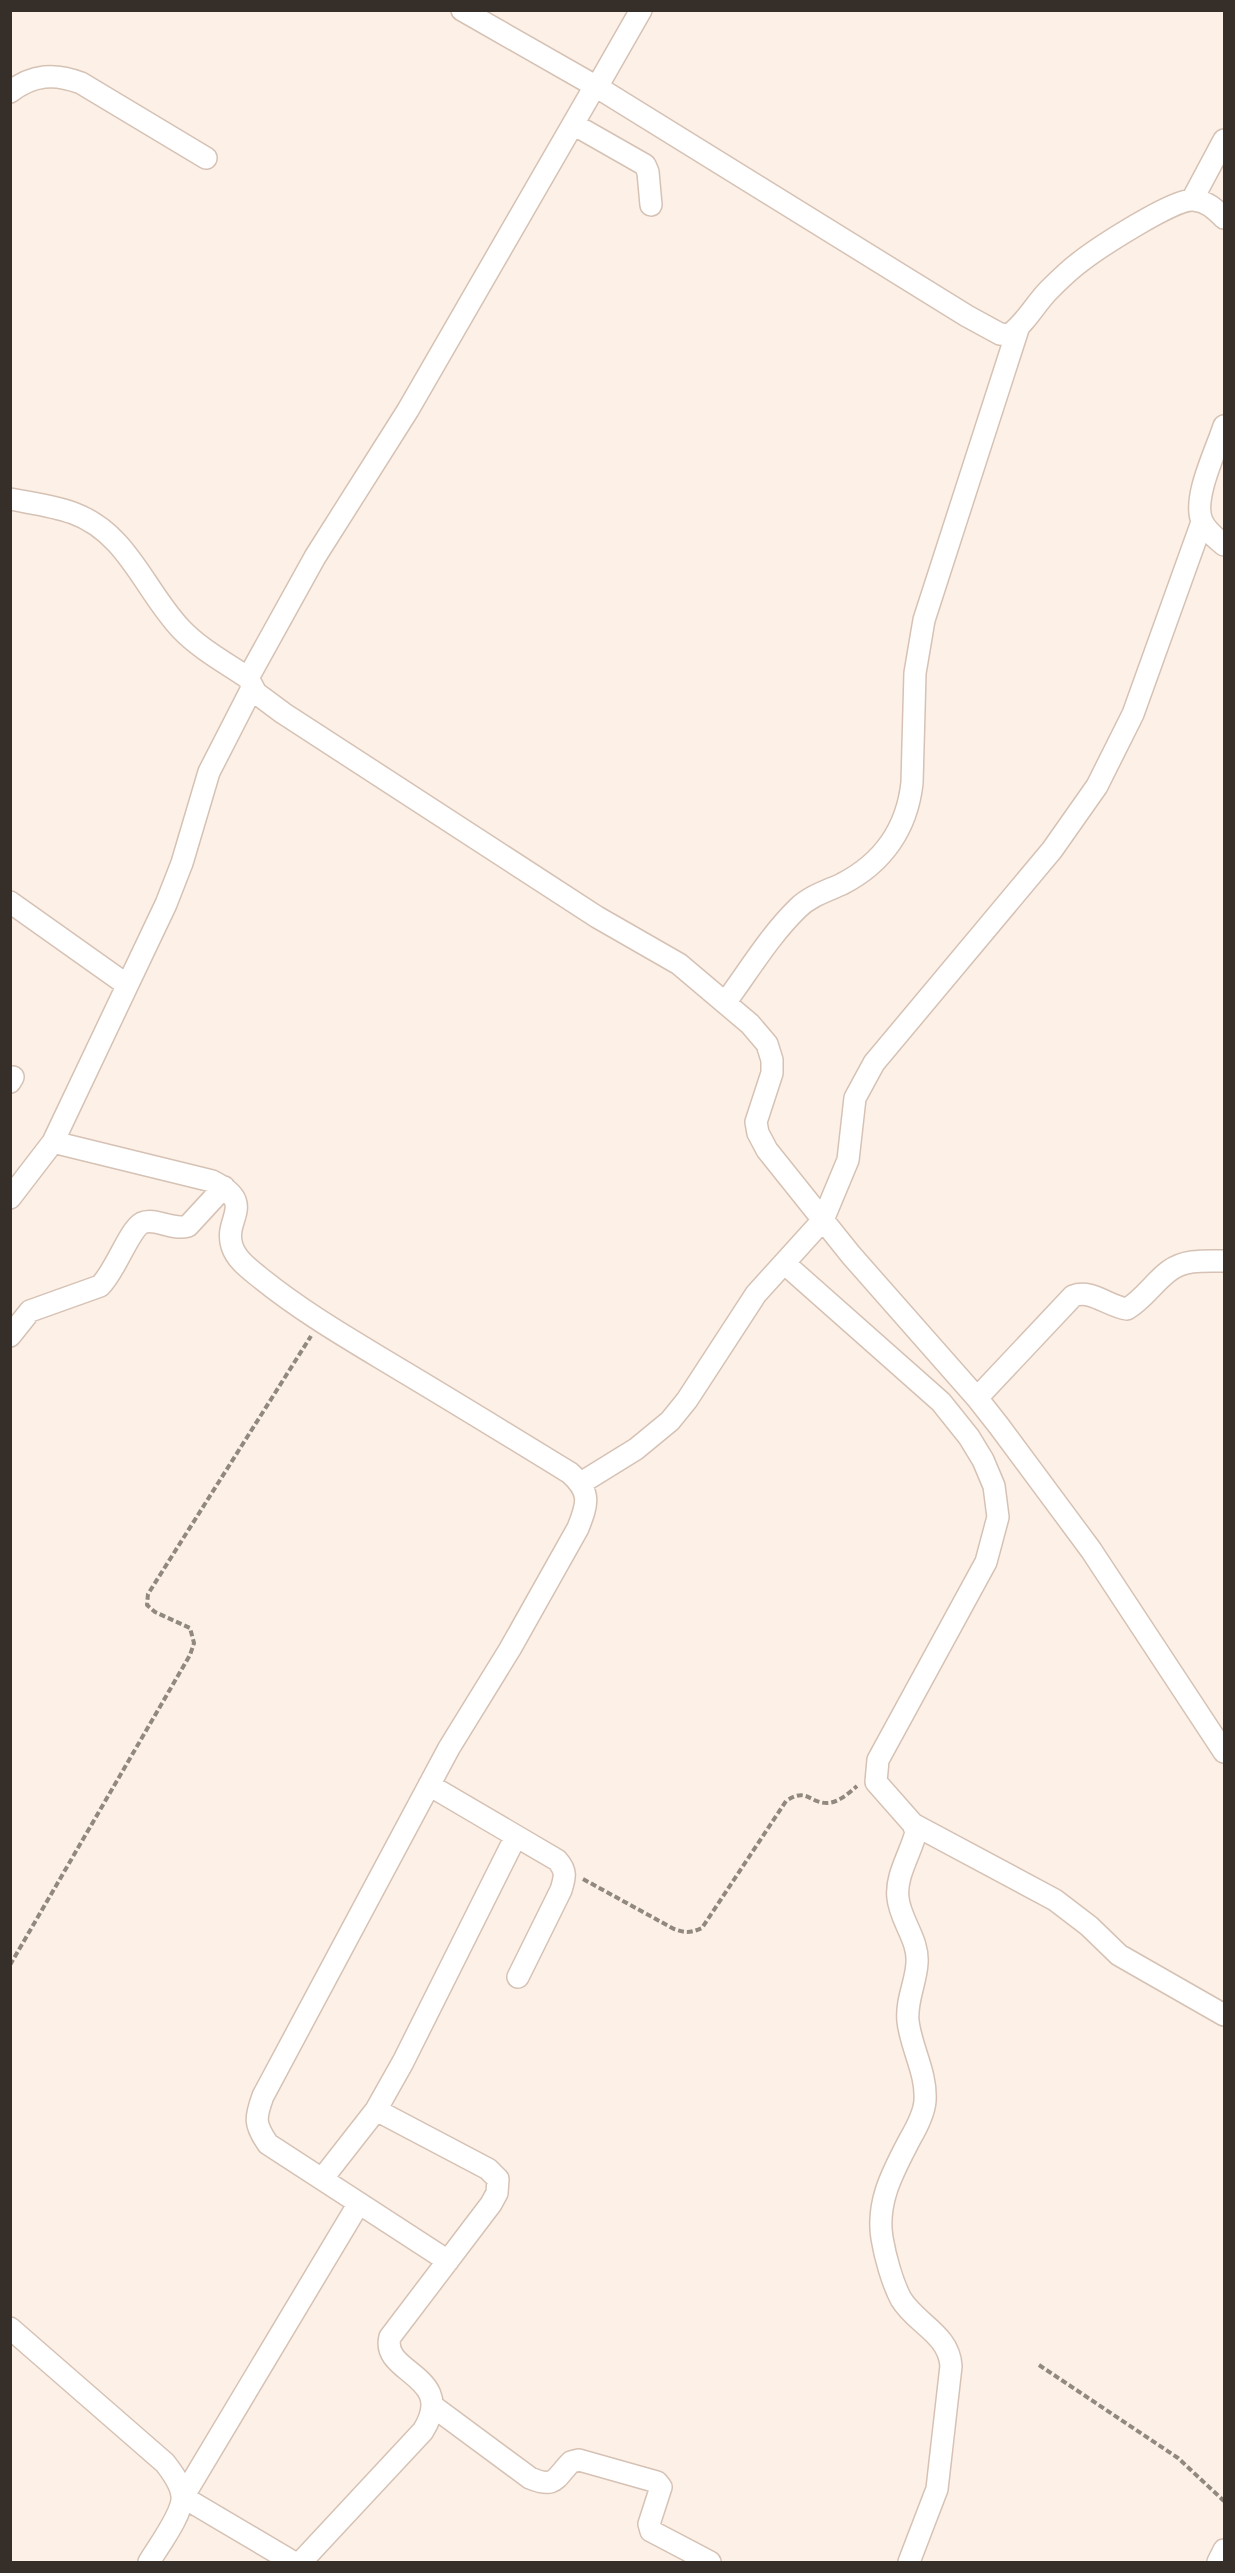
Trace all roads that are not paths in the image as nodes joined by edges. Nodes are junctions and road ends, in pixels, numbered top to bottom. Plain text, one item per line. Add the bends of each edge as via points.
1 (462, 10) edge
2 (640, 10) edge
3 (10, 92) edge
4 (586, 103) junction
5 (1224, 140) edge
6 (206, 158) dead end
7 (1192, 200) junction
8 (651, 205) dead end
9 (1224, 218) edge
10 (1017, 329) junction
11 (1224, 426) edge
12 (10, 499) edge
13 (1202, 522) junction
14 (1224, 544) edge
15 (250, 683) junction
16 (10, 902) edge
17 (127, 985) junction
18 (725, 1003) junction
19 (53, 1142) junction
20 (224, 1187) junction
21 (10, 1198) edge
22 (814, 1230) junction
23 (1224, 1261) edge
24 (784, 1263) junction
25 (10, 1336) edge
26 (977, 1398) junction
27 (581, 1483) junction
28 (1224, 1752) edge
29 (429, 1785) junction
30 (914, 1824) junction
31 (515, 1838) junction
32 (518, 1977) dead end
33 (1224, 2015) edge
34 (376, 2110) junction
35 (322, 2180) junction
36 (359, 2203) junction
37 (447, 2261) junction
38 (10, 2328) edge
39 (434, 2407) junction
40 (183, 2497) junction
41 (1224, 2550) edge
42 (149, 2562) edge
43 (293, 2562) edge
44 (301, 2562) edge
45 (710, 2562) edge
46 (909, 2562) edge
47 (1218, 2562) edge

1 - 4 street
2 - 4 street
3 - 6 street via 35,77 64,77 81,83
4 - 8 street via 645,165
4 - 10 street via 981,325 1000,334 1010,335
4 - 15 street via 408,410 315,557
5 - 7 street
7 - 9 street via 1210,205
7 - 10 street via 1170,207 1078,263
10 - 18 street via 917,648 912,783 902,826 885,851 865,869 799,907
11 - 13 street via 1200,497
12 - 15 street via 73,513 93,522 128,554 182,629
13 - 14 street
13 - 22 street via 1133,714 1098,786 1052,850 863,1080 855,1098 848,1160
15 - 17 street via 208,772 175,883
15 - 18 street via 276,708 499,855 679,964
16 - 17 street
17 - 19 street
18 - 22 street via 767,1044 772,1073 756,1122 758,1133
19 - 20 street
19 - 21 street
20 - 25 street via 188,1226 142,1223 100,1286 30,1311
20 - 27 street via 236,1205 231,1245 239,1259 272,1287 320,1321
22 - 24 street
22 - 26 street
23 - 26 street via 1184,1263 1170,1270 1127,1309 1083,1293 1073,1296
24 - 27 street via 756,1294 670,1421 636,1449
24 - 30 street via 949,1410 978,1452 994,1486 998,1517 986,1562 875,1772 882,1792
26 - 28 street via 1091,1550
27 - 29 street via 586,1494 585,1512 578,1528
29 - 31 street
29 - 35 street via 256,2115 258,2130 268,2144
30 - 33 street via 1055,1900 1119,1955
30 - 46 street via 913,1843 897,1895 916,1954 907,2008 925,2085 925,2103 891,2176 880,2218 882,2238 901,2298 944,2342 951,2366 937,2489
31 - 32 street via 557,1860 565,1877
31 - 34 street
34 - 35 street
34 - 37 street via 488,2169 498,2179 491,2204
35 - 36 street
36 - 37 street
36 - 40 street
37 - 39 street via 388,2345 421,2381
38 - 40 street via 165,2463
39 - 44 street via 423,2431
39 - 45 street via 537,2481 559,2478 571,2462 579,2460 657,2482 661,2487 649,2524 651,2531
40 - 42 street via 177,2515
40 - 43 street
41 - 47 street

